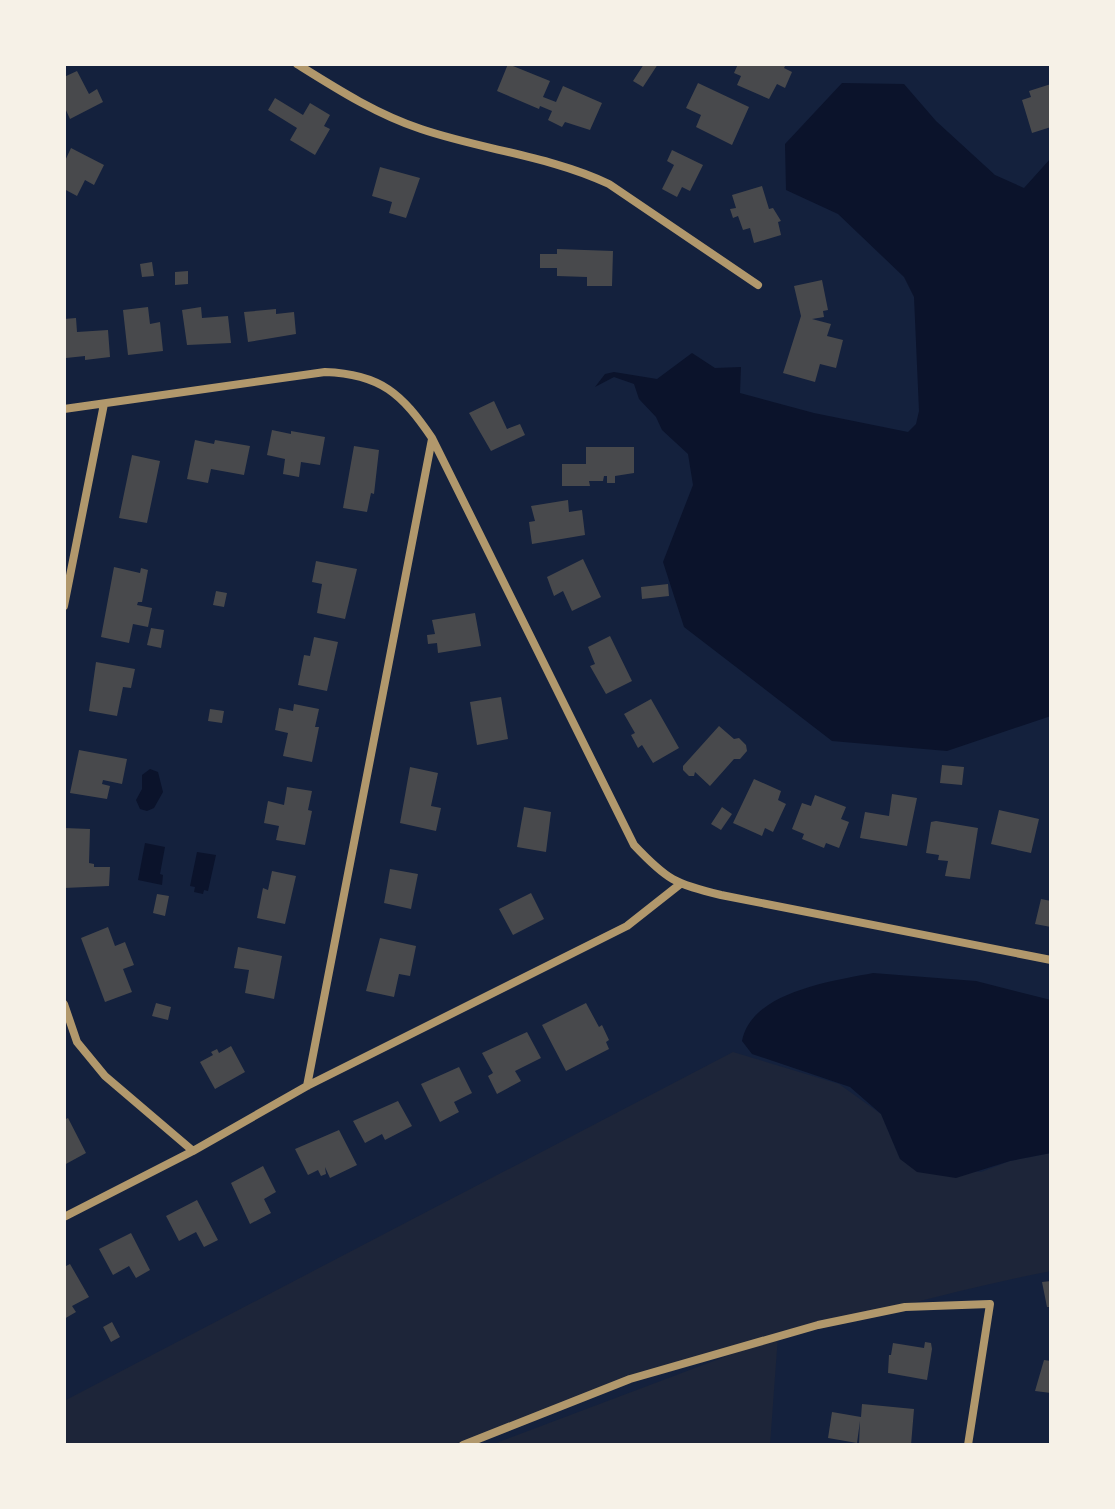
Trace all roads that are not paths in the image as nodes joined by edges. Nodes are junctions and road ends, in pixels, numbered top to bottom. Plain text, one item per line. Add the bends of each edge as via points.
1 (297, 64) edge
2 (758, 285) dead end
3 (104, 404) junction
4 (64, 409) edge
5 (432, 438) junction
6 (64, 606) edge
7 (679, 885) junction
8 (1051, 960) edge
9 (64, 1004) edge
10 (307, 1086) junction
11 (193, 1151) junction
12 (64, 1217) edge
13 (463, 1445) edge
14 (968, 1445) edge

1 - 2 street via 356,101 421,129 584,172
3 - 4 street
3 - 5 street via 348,373 393,391
3 - 6 street
5 - 7 street via 634,845
5 - 10 street
7 - 8 street
7 - 10 street via 627,926
9 - 11 street via 77,1042 105,1076
10 - 11 street
11 - 12 street
13 - 14 street via 630,1379 818,1325 905,1307 990,1304

